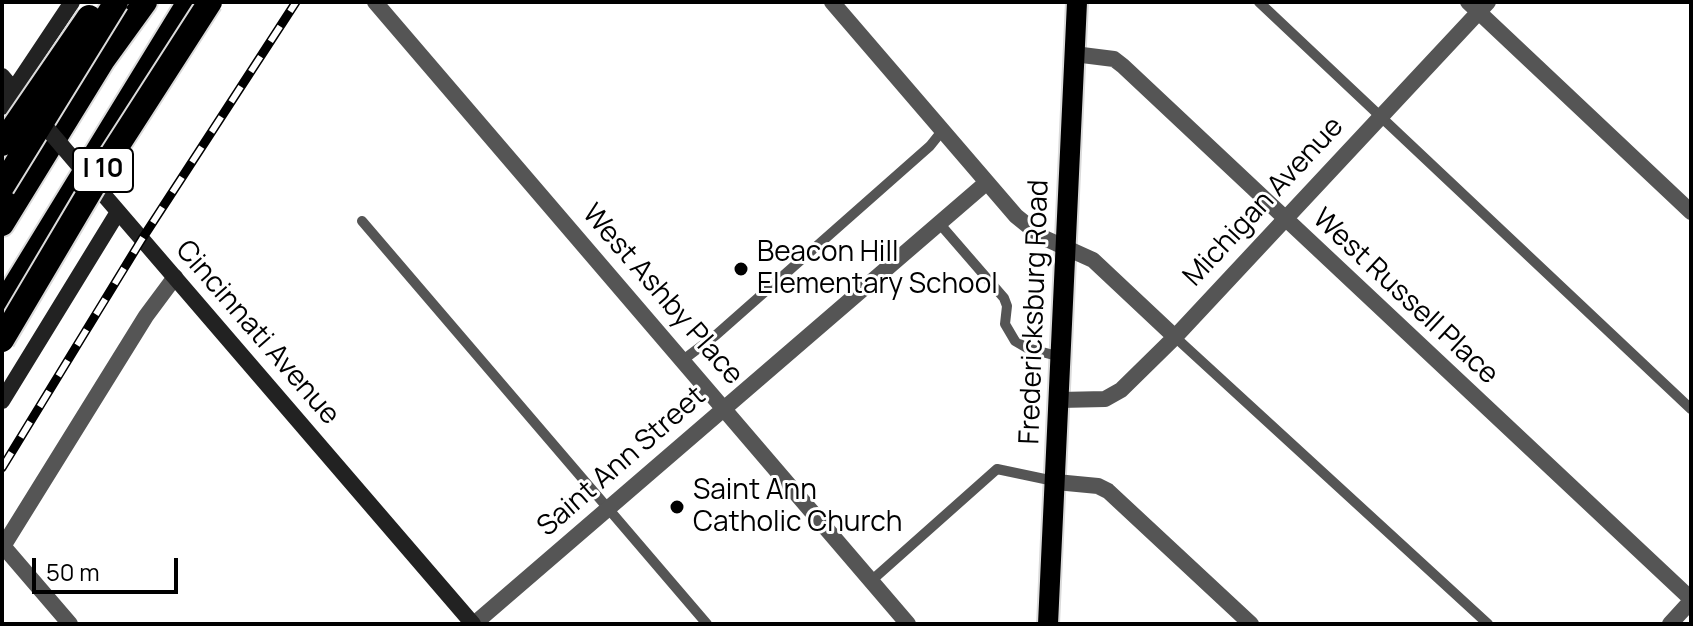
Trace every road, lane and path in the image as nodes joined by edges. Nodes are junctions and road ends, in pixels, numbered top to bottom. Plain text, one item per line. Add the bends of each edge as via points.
1 (72, 2) edge
2 (100, 2) edge
3 (116, 2) edge
4 (145, 2) edge
5 (189, 2) edge
6 (210, 2) edge
7 (375, 2) edge
8 (832, 2) edge
9 (1077, 2) edge
10 (1259, 2) edge
11 (1478, 5) edge
12 (1074, 54) junction
13 (2, 76) edge
14 (14, 90) junction
15 (2, 107) edge
16 (1379, 116) junction
17 (942, 131) junction
18 (2, 144) edge
19 (986, 183) junction
20 (2, 187) edge
21 (118, 212) junction
22 (1691, 212) edge
23 (1283, 219) junction
24 (362, 221) dead end
25 (939, 223) junction
26 (2, 224) edge
27 (1067, 248) junction
28 (175, 277) junction
29 (2, 307) edge
30 (1175, 337) junction
31 (2, 340) edge
32 (1061, 357) junction
33 (683, 360) junction
34 (1060, 400) junction
35 (2, 401) edge
36 (724, 407) junction
37 (1691, 409) edge
38 (1056, 482) junction
39 (606, 509) junction
40 (2, 547) edge
41 (871, 581) junction
42 (1691, 600) edge
43 (70, 624) edge
44 (473, 624) edge
45 (707, 624) edge
46 (908, 624) edge
47 (1048, 624) edge
48 (1251, 624) edge
49 (1488, 624) edge
50 (1670, 624) edge

1 - 14 street
2 - 18 highway, bridge
3 - 20 highway, I 10, bridge
4 - 26 highway
5 - 29 highway
6 - 31 highway, I 10, bridge
7 - 33 street, West Ashby Place
8 - 17 street
9 - 12 main road, Fredericksburg Road
10 - 16 lane
11 - 16 street, Michigan Avenue
11 - 22 street
12 - 23 street, West Russell Place via 1114,59 1123,66
12 - 27 main road, Fredericksburg Road
13 - 14 street, Cincinnati Avenue
14 - 15 street
14 - 21 street, Cincinnati Avenue, bridge
16 - 23 street, Michigan Avenue
16 - 37 lane
17 - 19 street
17 - 33 lane
19 - 25 street, Saint Ann Street
19 - 27 street via 1034,232
21 - 28 street, Cincinnati Avenue
21 - 35 street
23 - 30 street, Michigan Avenue
23 - 42 street, West Russell Place
24 - 39 lane
25 - 32 lane via 1004,298 1005,324 1015,341
25 - 36 street, Saint Ann Street
27 - 30 street via 1093,260
27 - 32 main road, Fredericksburg Road
28 - 40 street
28 - 44 street, Cincinnati Avenue
30 - 34 street, Michigan Avenue via 1105,399
30 - 49 lane
32 - 34 main road, Fredericksburg Road
33 - 36 street, West Ashby Place
34 - 38 main road, Fredericksburg Road
36 - 39 street, Saint Ann Street
36 - 41 street, West Ashby Place
38 - 41 lane via 997,469
38 - 47 main road, Fredericksburg Road
38 - 48 street via 1108,491
39 - 44 street, Saint Ann Street
39 - 45 lane
40 - 43 street
41 - 46 street, West Ashby Place
42 - 50 street

